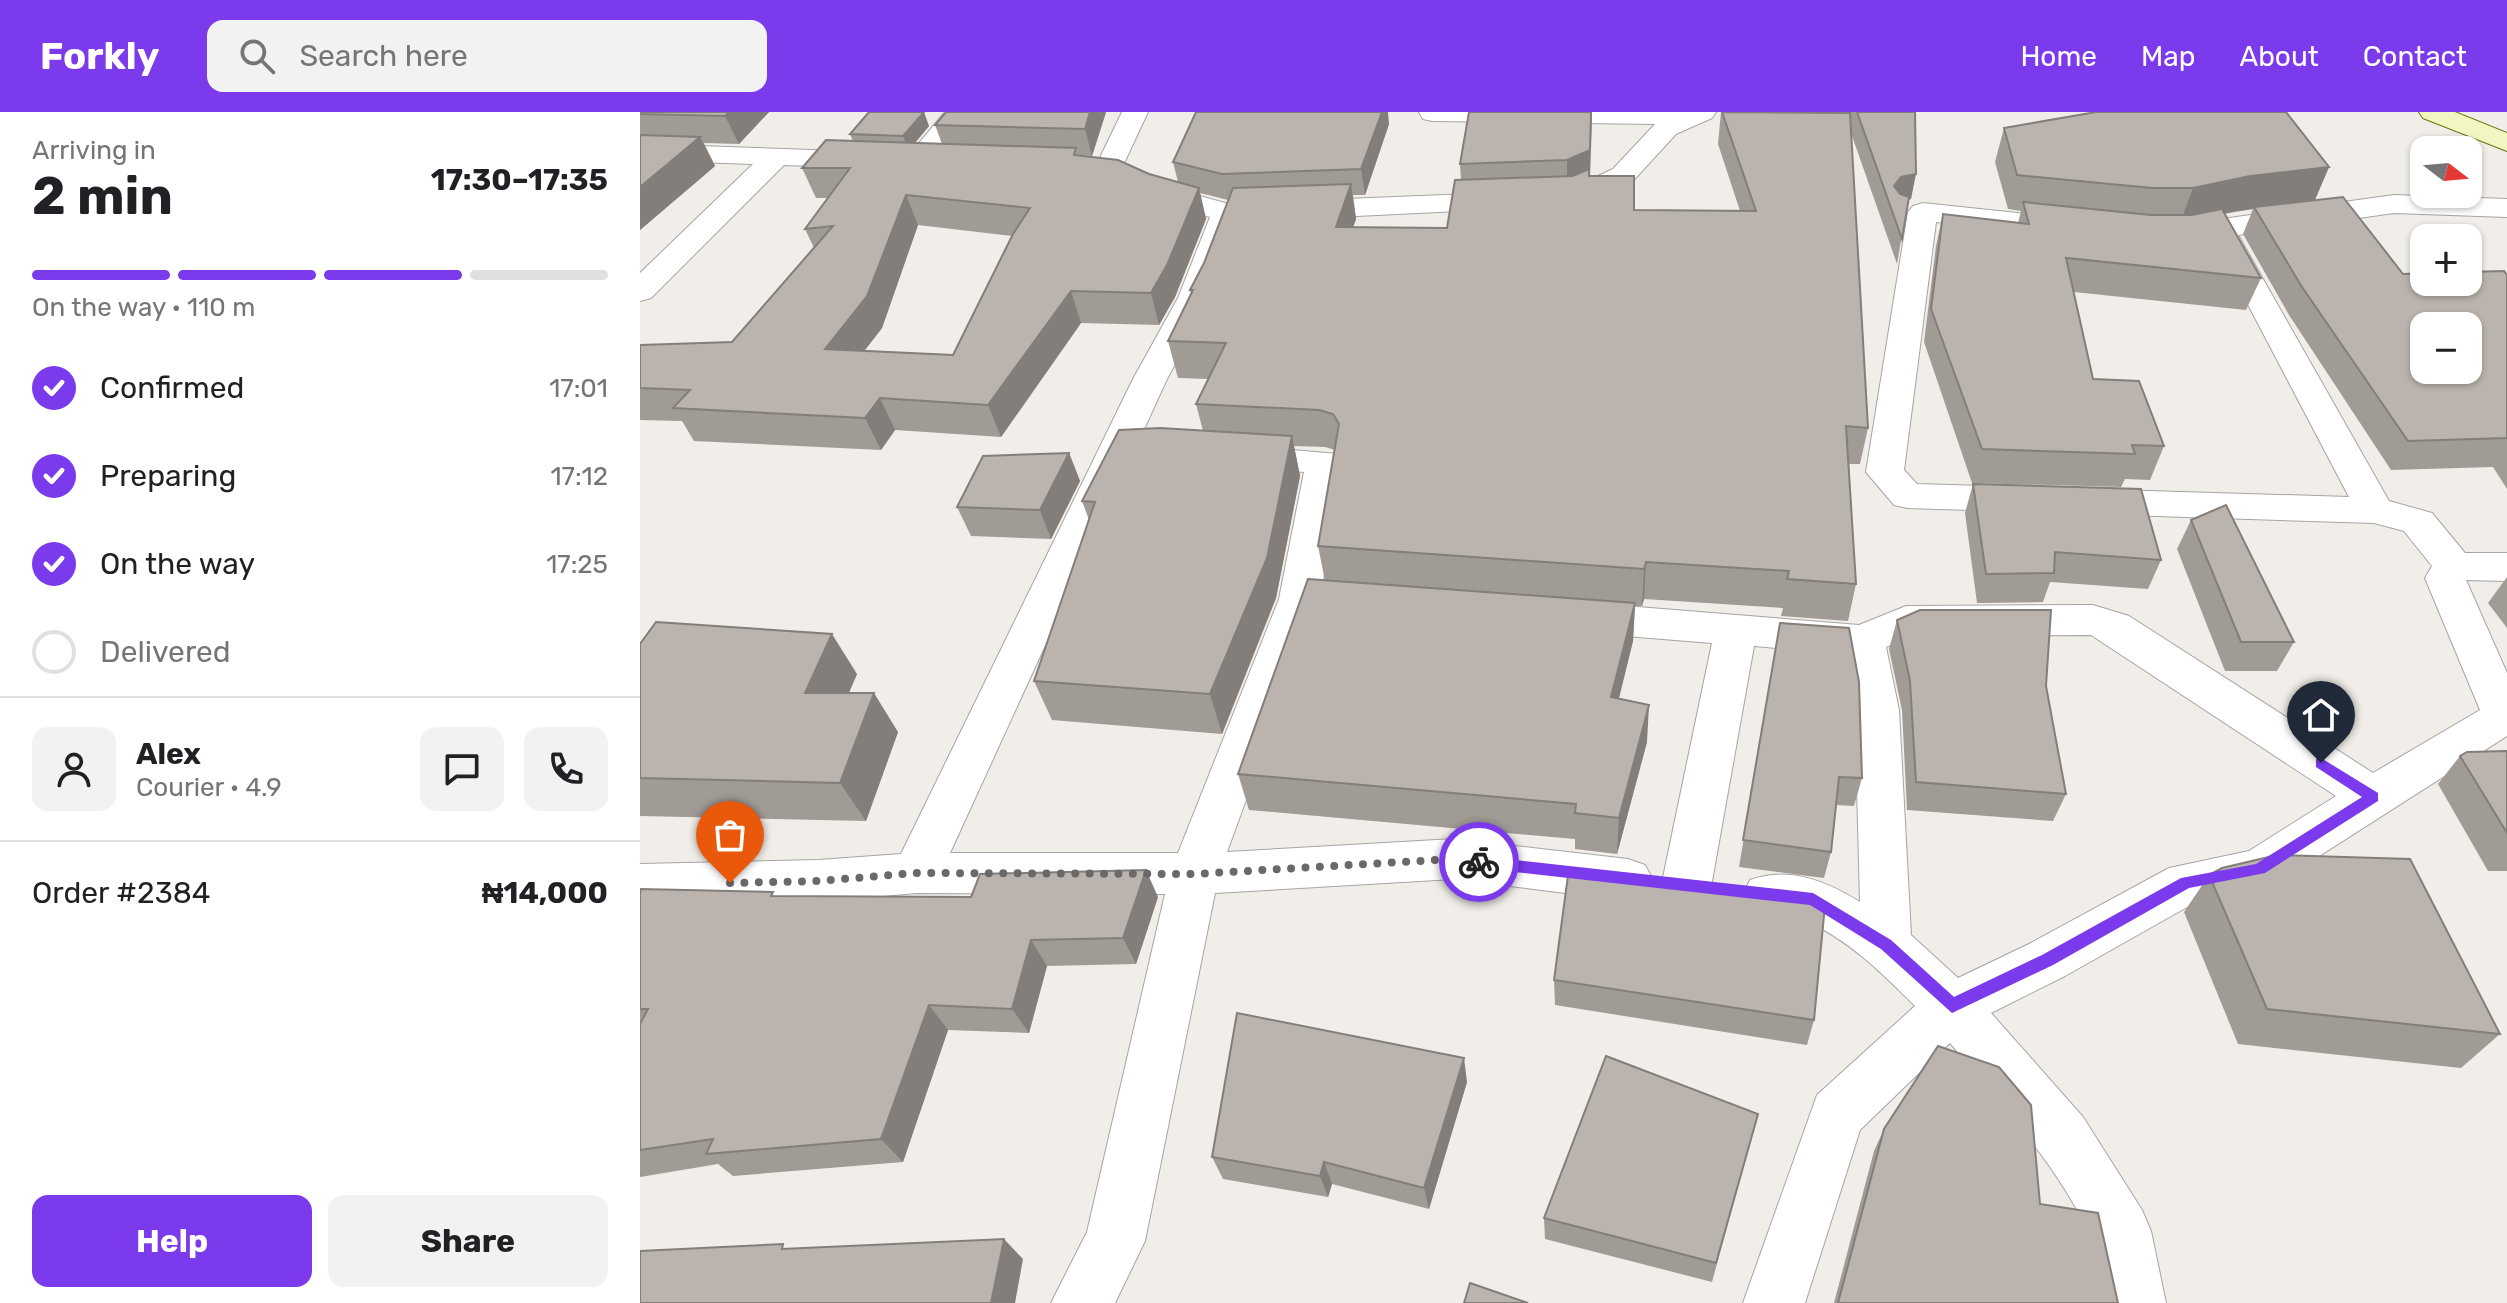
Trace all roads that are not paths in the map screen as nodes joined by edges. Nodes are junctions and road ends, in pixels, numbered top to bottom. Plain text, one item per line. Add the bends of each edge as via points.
1 (959, 112) edge
2 (1135, 112) edge
3 (2432, 112) edge
4 (2487, 112) edge
5 (1432, 113) edge
6 (1698, 114) edge
7 (2507, 120) edge
8 (2507, 143) edge
9 (640, 152) edge
10 (777, 157) junction
11 (918, 161) junction
12 (949, 162) edge
13 (2507, 208) edge
14 (1226, 212) junction
15 (2220, 227) junction
16 (2109, 231) edge
17 (2140, 235) edge
18 (640, 291) edge
19 (1206, 456) edge
20 (2375, 510) junction
21 (2454, 566) junction
22 (2507, 567) edge
23 (1299, 599) junction
24 (1392, 606) edge
25 (1535, 615) edge
26 (1736, 630) junction
27 (1863, 640) junction
28 (2373, 797) junction
29 (916, 873) junction
30 (1194, 874) junction
31 (640, 885) edge
32 (1686, 887) junction
33 (1886, 944) junction
34 (1952, 1006) junction
35 (1082, 1303) edge
36 (1774, 1303) edge
37 (2135, 1303) edge

1 - 11 street
2 - 14 street via 1095,167
3 - 8 main road
4 - 7 main road
5 - 6 street
6 - 14 street via 1666,128 1623,175 1573,199
9 - 10 street
10 - 11 street
10 - 18 street
11 - 12 street
13 - 15 street via 2394,204
14 - 29 street via 1132,451
15 - 17 street
15 - 20 street
16 - 20 street via 1915,212 1885,472 1907,496
19 - 23 street via 1325,462
20 - 21 street via 2418,522
21 - 22 street
21 - 28 street via 2445,578 2505,718
23 - 24 street
23 - 30 street
25 - 26 street
26 - 27 street
26 - 32 street
27 - 28 street via 1906,621 2093,620 2114,627
27 - 33 street via 1877,710
28 - 34 street via 2260,869 2186,883
29 - 30 street
29 - 31 street
30 - 32 street via 1454,859
30 - 35 street via 1115,1241
32 - 33 street via 1813,899
33 - 34 street
34 - 36 street via 1837,1114
34 - 37 street via 2063,1136 2094,1185 2121,1231

